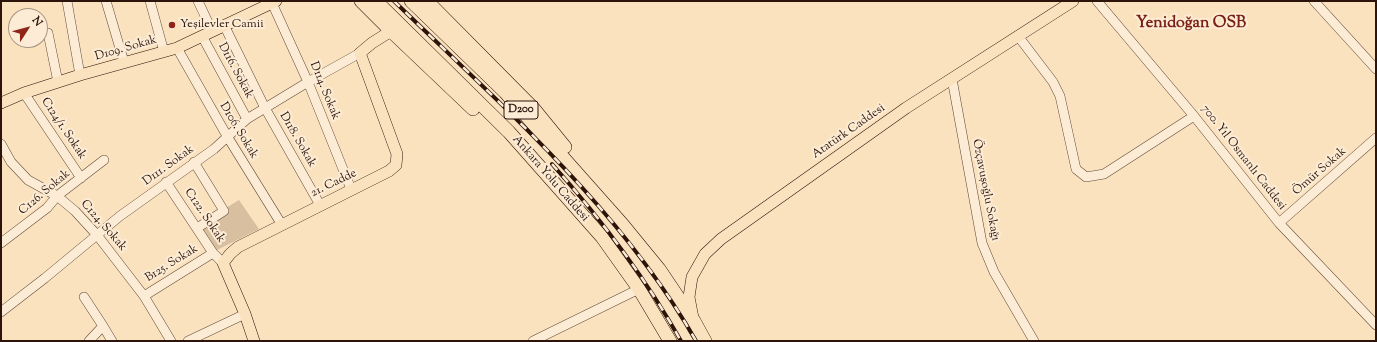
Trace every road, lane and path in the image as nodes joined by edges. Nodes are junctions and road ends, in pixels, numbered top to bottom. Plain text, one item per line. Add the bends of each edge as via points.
1 (67, 1) edge
2 (106, 1) edge
3 (150, 1) edge
4 (198, 1) edge
5 (361, 1) edge
6 (376, 1) edge
7 (411, 1) edge
8 (427, 1) edge
9 (1073, 1) edge
10 (1097, 1) edge
11 (1314, 1) edge
12 (274, 2) edge
13 (224, 25) junction
14 (391, 31) junction
15 (207, 33) junction
16 (48, 34) dead end
17 (1018, 36) junction
18 (176, 48) junction
19 (164, 52) junction
20 (360, 53) junction
21 (124, 62) junction
22 (1376, 68) edge
23 (80, 75) junction
24 (952, 79) junction
25 (58, 82) junction
26 (308, 82) junction
27 (24, 93) junction
28 (1, 103) edge
29 (265, 108) junction
30 (1194, 116) junction
31 (247, 119) junction
32 (227, 136) junction
33 (1376, 138) edge
34 (1, 144) edge
35 (104, 160) dead end
36 (194, 162) junction
37 (81, 178) junction
38 (166, 182) junction
39 (351, 189) junction
40 (563, 194) junction
41 (57, 196) junction
42 (320, 205) junction
43 (1279, 223) junction
44 (282, 225) junction
45 (623, 225) junction
46 (197, 228) junction
47 (97, 235) junction
48 (1, 244) edge
49 (213, 253) junction
50 (223, 263) junction
51 (639, 289) junction
52 (144, 296) junction
53 (84, 297) dead end
54 (1, 312) edge
55 (245, 314) junction
56 (694, 320) junction
57 (1376, 325) edge
58 (103, 326) junction
59 (89, 341) edge
60 (112, 341) edge
61 (171, 341) edge
62 (188, 341) edge
63 (254, 341) edge
64 (533, 341) edge
65 (670, 341) edge
66 (705, 341) edge
67 (1034, 341) edge

1 - 23 street
2 - 21 street
3 - 19 street
4 - 15 street, D116. Sokak
5 - 14 highway
6 - 40 highway, Ankara Yolu Caddesi / D200 via 509,132
7 - 45 highway, Ankara Yolu Caddesi / D200 via 505,92
8 - 45 highway via 534,109
9 - 17 main road, Atatürk Caddesi
10 - 30 street, 700. Yıl Osmanlı Caddesi
11 - 22 street
12 - 13 main road, D109. Sokak
12 - 26 street, D114. Sokak
13 - 15 main road, D109. Sokak
13 - 29 street, D118. Sokak
14 - 20 main road
14 - 40 highway
15 - 18 main road, D109. Sokak
15 - 31 street, D116. Sokak
16 - 25 street
17 - 24 main road, Atatürk Caddesi
17 - 30 street via 1053,82 1060,96 1076,169 1086,176 1104,174
18 - 19 main road, D109. Sokak
18 - 32 street, D106. Sokak
19 - 21 main road, D109. Sokak
20 - 26 street, D111. Sokak
20 - 39 main road, 21. Cadde via 397,154 396,165 389,171
21 - 23 main road, D109. Sokak
23 - 25 main road, D109. Sokak
24 - 56 main road, Atatürk Caddesi via 906,108 721,239 705,254 692,277 689,298
24 - 67 street, Özçavuşoğlu Sokağı via 982,243 994,272
25 - 27 main road, D109. Sokak
26 - 29 street, D111. Sokak
26 - 39 street, D114. Sokak
27 - 28 main road, D109. Sokak
27 - 37 street, C124/1. Sokak
29 - 31 street, D111. Sokak
29 - 42 street, D118. Sokak
30 - 43 street, 700. Yıl Osmanlı Caddesi
31 - 32 street, D111. Sokak
32 - 36 street, D111. Sokak via 214,149
32 - 44 street, D106. Sokak
33 - 43 street, Ömür Sokak
34 - 41 street, C124. Sokak via 10,162 28,180
35 - 37 street, C126. Sokak
36 - 38 street, D111. Sokak
36 - 46 street via 224,211
37 - 41 street, C126. Sokak
38 - 46 street, C122. Sokak
38 - 47 street, D111. Sokak
39 - 42 main road, 21. Cadde
40 - 51 highway, Ankara Yolu Caddesi / D200 via 602,237
41 - 47 street, C124. Sokak
41 - 48 street, C126. Sokak via 47,208
42 - 44 main road, 21. Cadde
43 - 57 street, 700. Yıl Osmanlı Caddesi
44 - 50 main road, 21. Cadde via 238,247
45 - 56 highway, Ankara Yolu Caddesi / D200 via 659,269
46 - 49 street, C122. Sokak
47 - 52 street, C124. Sokak
47 - 54 street, D111. Sokak
49 - 50 street, C122. Sokak
49 - 52 street, B125. Sokak
50 - 55 main road
51 - 64 street
51 - 65 highway, Ankara Yolu Caddesi / D200
52 - 61 street, C124. Sokak
53 - 58 street
55 - 62 street
55 - 63 main road
56 - 66 highway, Ankara Yolu Caddesi / D200
58 - 59 street
58 - 60 street

